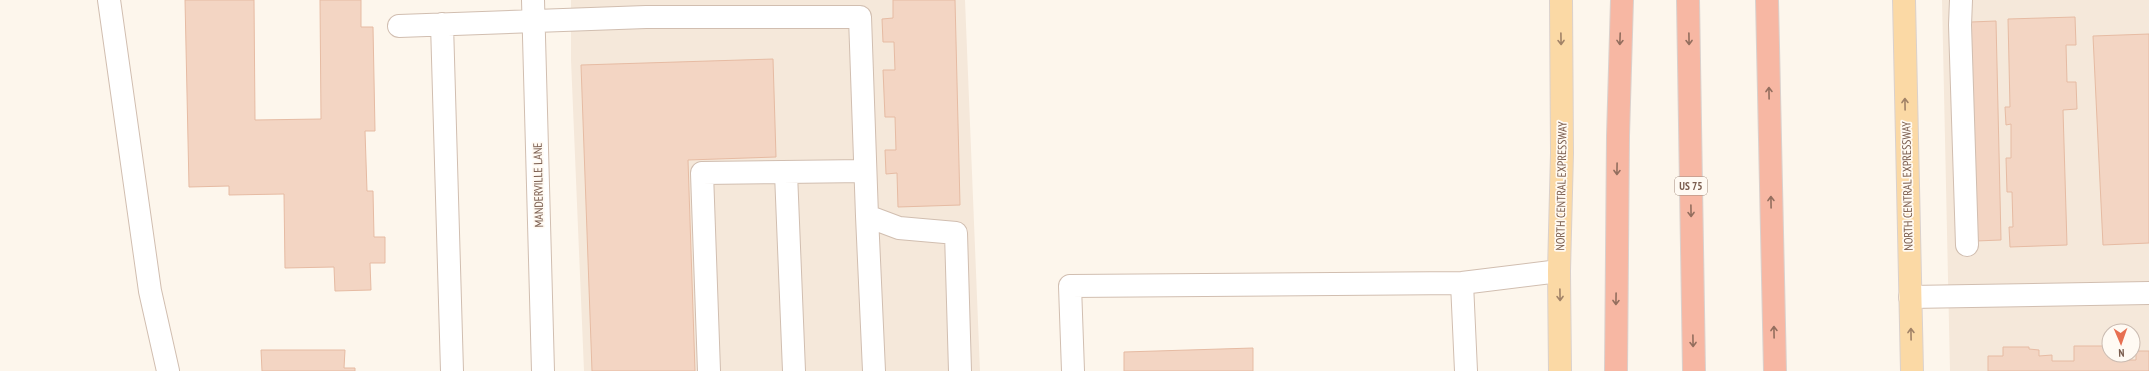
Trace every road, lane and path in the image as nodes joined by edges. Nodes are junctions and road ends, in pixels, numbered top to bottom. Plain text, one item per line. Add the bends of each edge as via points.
1 (109, 0) edge
2 (1561, 0) edge
3 (1622, 0) edge
4 (1688, 0) edge
5 (1767, 0) edge
6 (1904, 0) edge
7 (1961, 0) edge
8 (804, 8) edge
9 (533, 10) edge
10 (442, 24) junction
11 (399, 26) dead end
12 (865, 171) junction
13 (786, 173) junction
14 (867, 216) junction
15 (1966, 245) dead end
16 (1560, 271) junction
17 (1462, 283) junction
18 (2149, 293) edge
19 (1910, 297) junction
20 (168, 371) edge
21 (452, 371) edge
22 (543, 371) edge
23 (709, 371) edge
24 (794, 371) edge
25 (874, 371) edge
26 (960, 371) edge
27 (1073, 371) edge
28 (1466, 371) edge
29 (1560, 371) edge
30 (1616, 371) edge
31 (1694, 371) edge
32 (1775, 371) edge
33 (1912, 371) edge

1 - 20 street via 150,291
2 -> 16 main road, NORTH CENTRAL EXPRESSWAY
3 -> 30 highway
4 -> 31 highway, US 75
32 -> 5 highway
19 -> 6 main road, NORTH CENTRAL EXPRESSWAY
7 - 15 street
8 - 9 street via 646,16
8 - 12 street via 860,17
9 - 10 street
9 - 22 street, MANDERVILLE LANE
10 - 11 street
10 - 21 street
12 - 13 street
12 - 14 street
13 - 23 street via 702,173
13 - 24 street
14 - 25 street
14 - 26 street via 899,228 956,233
16 - 17 street
16 -> 29 main road, NORTH CENTRAL EXPRESSWAY
17 - 27 street via 1070,286
17 - 28 street
18 - 19 street
33 -> 19 main road, NORTH CENTRAL EXPRESSWAY

